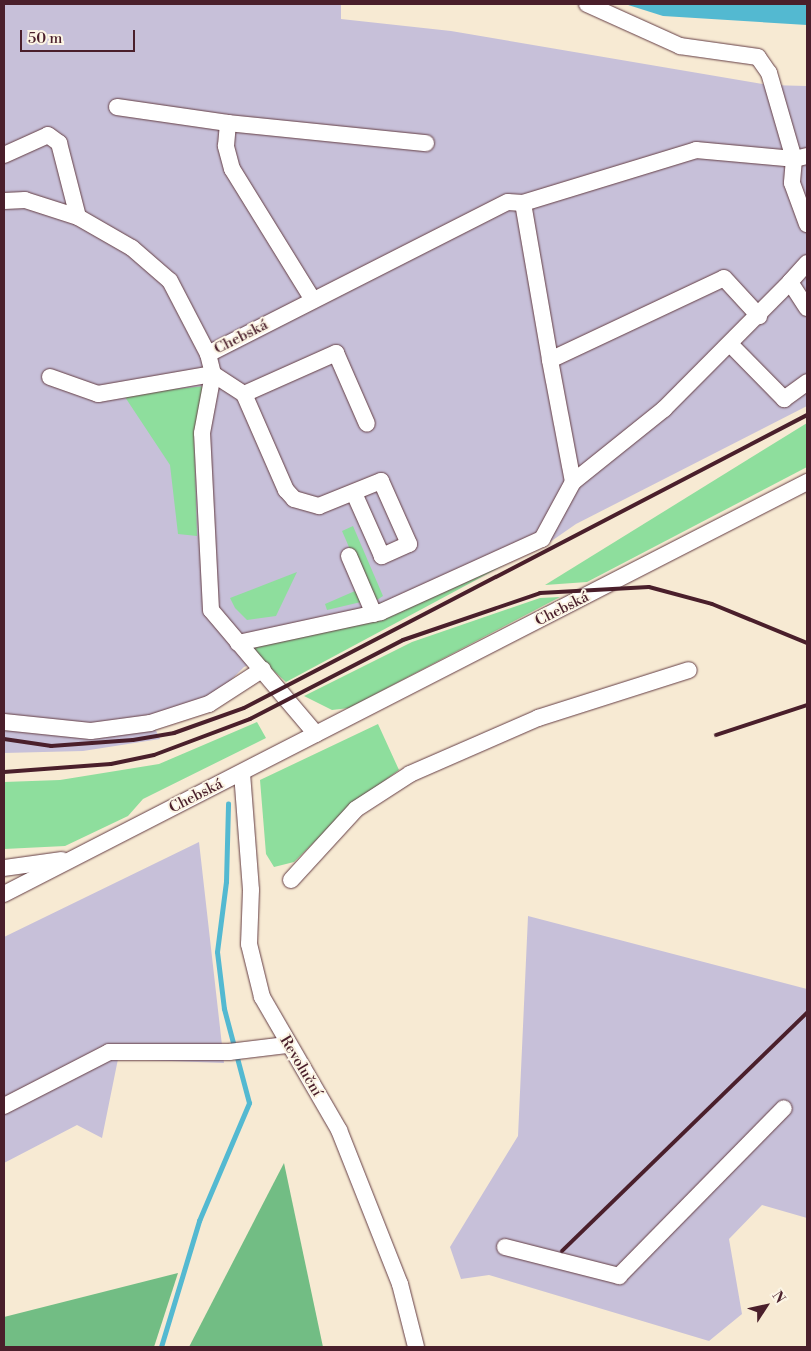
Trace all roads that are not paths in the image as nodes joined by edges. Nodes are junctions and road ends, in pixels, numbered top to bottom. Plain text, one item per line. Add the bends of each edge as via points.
1 (587, 4) edge
2 (117, 107) dead end
3 (228, 122) junction
4 (426, 143) dead end
5 (4, 155) edge
6 (800, 158) edge
7 (4, 201) edge
8 (523, 204) junction
9 (78, 217) junction
10 (807, 224) edge
11 (807, 264) edge
12 (790, 282) junction
13 (313, 300) junction
14 (807, 308) edge
15 (758, 316) junction
16 (731, 345) junction
17 (208, 354) junction
18 (550, 360) junction
19 (213, 374) junction
20 (50, 377) dead end
21 (807, 382) edge
22 (244, 394) junction
23 (367, 424) dead end
24 (574, 482) junction
25 (807, 482) edge
26 (354, 493) dead end
27 (349, 556) dead end
28 (374, 614) junction
29 (238, 643) junction
30 (263, 669) junction
31 (688, 670) dead end
32 (4, 722) edge
33 (316, 734) junction
34 (242, 772) junction
35 (76, 858) junction
36 (4, 868) edge
37 (291, 880) dead end
38 (4, 894) edge
39 (287, 1045) junction
40 (4, 1106) edge
41 (784, 1108) dead end
42 (504, 1246) dead end
43 (416, 1347) edge

1 - 6 street via 680,46 758,57 769,73
2 - 3 street
3 - 4 street
3 - 13 street via 226,146 232,169
5 - 9 street via 48,135 59,144
6 - 8 street, Chebská via 696,150
6 - 10 street via 792,182
7 - 9 street via 25,200
8 - 13 street, Chebská via 508,202 488,211
8 - 18 street
9 - 17 street via 132,248 170,282
11 - 12 street
12 - 14 street
12 - 15 street
13 - 17 street, Chebská
15 - 16 street
15 - 18 street via 724,278
16 - 21 street via 784,399
16 - 24 street via 664,409
17 - 19 street, Chebská
18 - 24 street
19 - 20 street via 98,394
19 - 22 street
19 - 29 street, Chebská via 202,434 205,545 211,610
22 - 23 street via 336,353
22 - 26 street via 286,490 294,499 319,506
24 - 28 street via 542,539
25 - 33 street, Chebská
27 - 28 street
28 - 29 street
29 - 30 street, Chebská
30 - 32 street via 209,704 150,722 91,731
30 - 33 street, Chebská
31 - 37 street via 538,718 410,774 356,809
33 - 34 street, Chebská
34 - 35 street, Chebská
34 - 39 street, Revoluční via 251,890 249,944 262,997
35 - 36 street
35 - 38 street, Chebská
39 - 40 street via 229,1052 109,1052
39 - 43 street, Revoluční via 339,1130 400,1284
41 - 42 street via 619,1276

